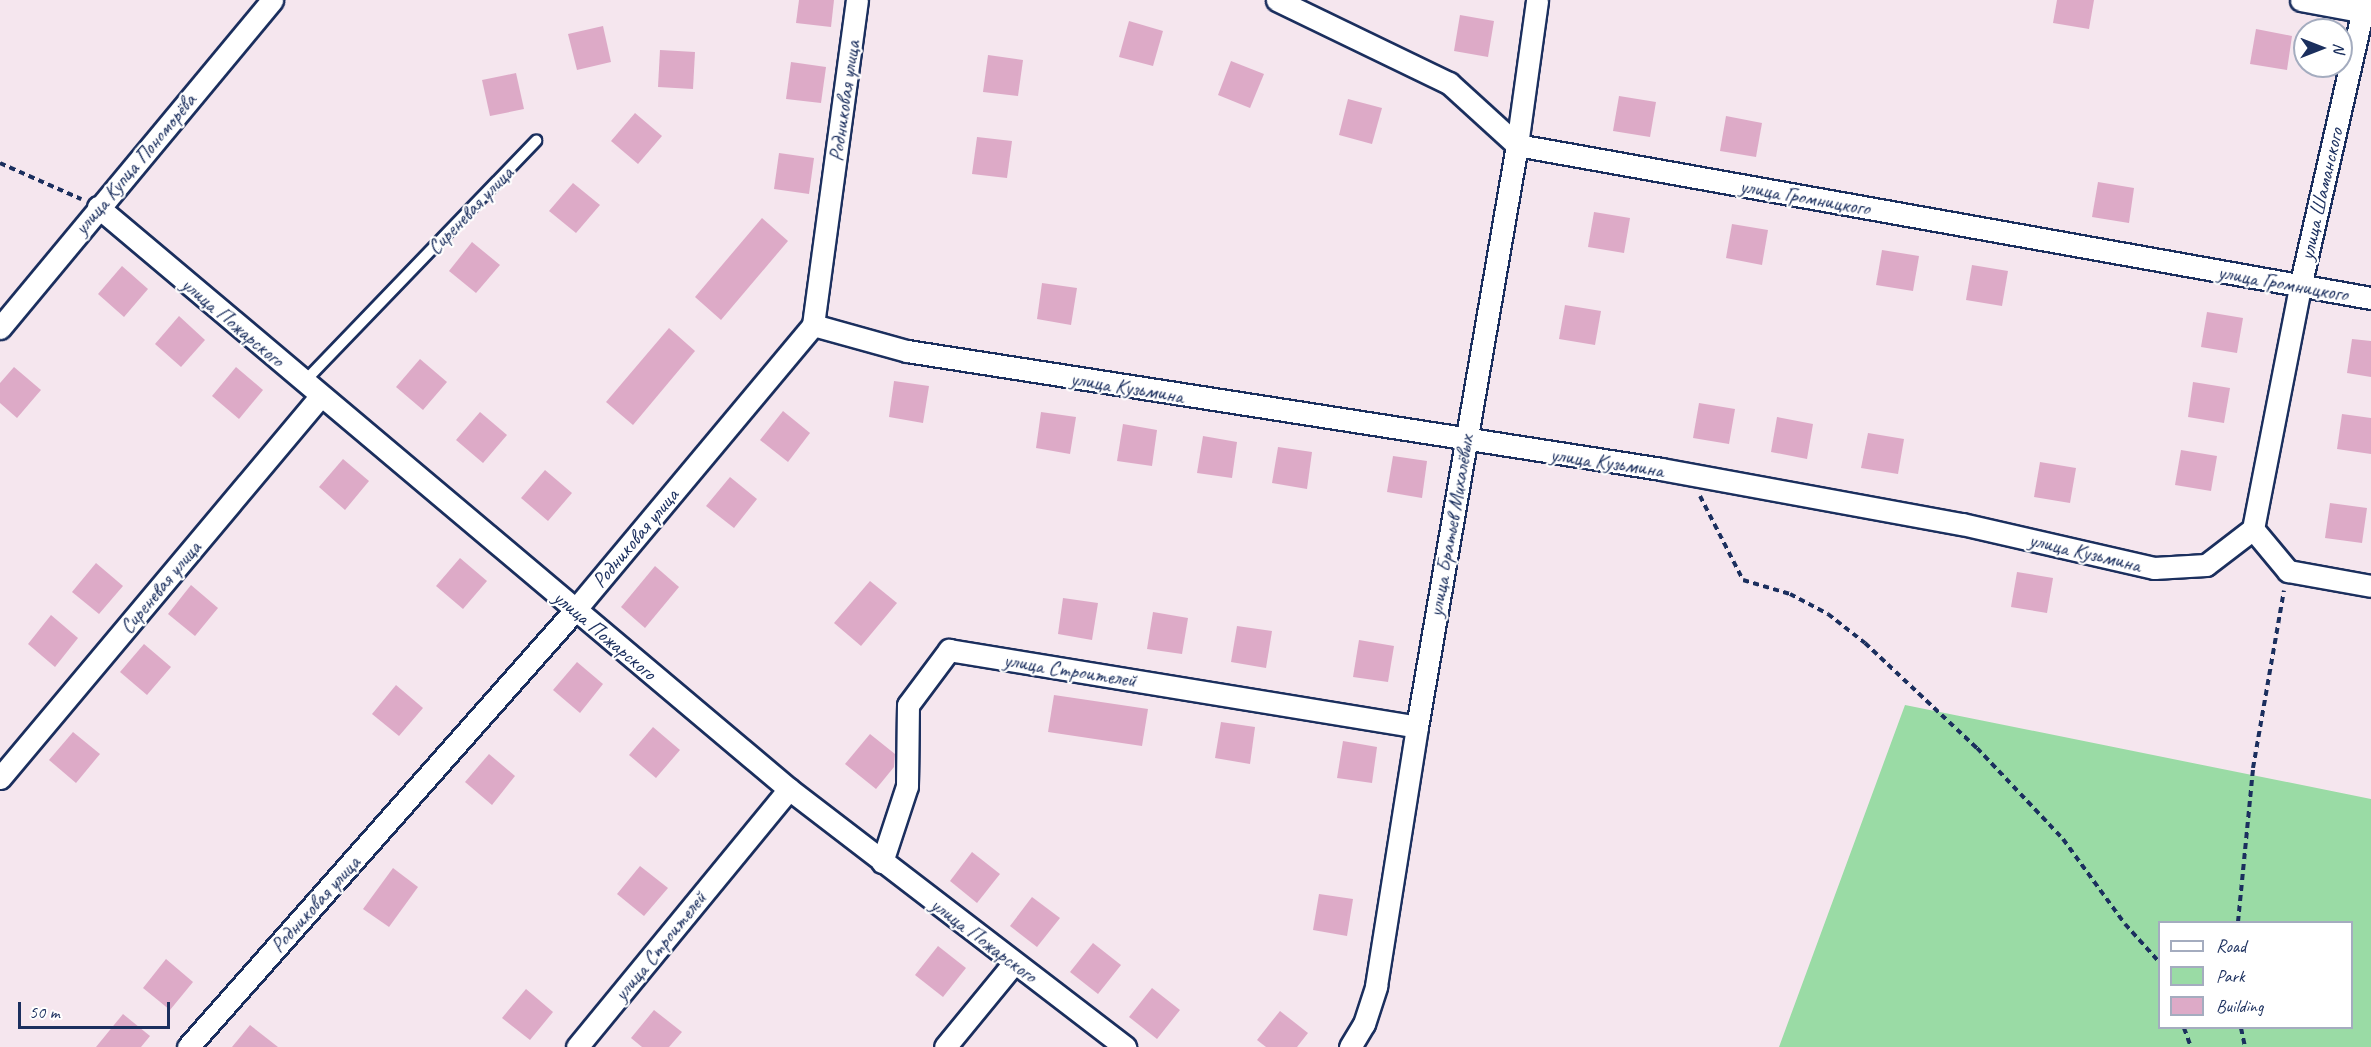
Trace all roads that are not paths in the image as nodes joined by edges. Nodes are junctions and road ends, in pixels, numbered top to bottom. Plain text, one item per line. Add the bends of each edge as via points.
1 (272, 0) edge
2 (857, 0) edge
3 (1277, 0) edge
4 (1536, 0) edge
5 (2301, 0) edge
6 (2366, 8) edge
7 (536, 141) dead end
8 (1517, 145) junction
9 (98, 207) junction
10 (2300, 287) junction
11 (2371, 298) edge
12 (813, 325) junction
13 (0, 328) edge
14 (304, 382) junction
15 (320, 396) junction
16 (1466, 441) junction
17 (2253, 530) junction
18 (2371, 586) edge
19 (575, 610) junction
20 (1417, 727) junction
21 (0, 778) edge
22 (789, 789) junction
23 (882, 862) junction
24 (1014, 963) junction
25 (188, 1047) edge
26 (577, 1047) edge
27 (945, 1047) edge
28 (1125, 1047) edge
29 (1350, 1047) edge

1 - 9 street, улица Купца Пономорёва
2 - 12 street, Родниковая улица
3 - 8 street via 1449,83
4 - 8 street, улица Братьев Михалёвых
5 - 6 street
6 - 10 street, улица Шаманского
7 - 14 lane, Сиреневая улица
8 - 10 street, улица Громницкого
8 - 16 street, улица Братьев Михалёвых
9 - 13 street, улица Купца Пономорёва
9 - 14 street, улица Пожарского
10 - 11 street, улица Громницкого
10 - 17 street, улица Шаманского
12 - 16 street, улица Кузьмина via 906,351
12 - 19 street, Родниковая улица
14 - 15 street, улица Пожарского
15 - 19 street, улица Пожарского
15 - 21 street, Сиреневая улица
16 - 17 street, улица Кузьмина via 1688,474 1962,524 2154,568 2206,565
16 - 20 street, улица Братьев Михалёвых
17 - 18 street via 2288,571
19 - 22 street, улица Пожарского
19 - 25 street, Родниковая улица
20 - 23 street, улица Строителей via 949,650 908,705 906,786
20 - 29 street, улица Братьев Михалёвых via 1376,986 1364,1024
22 - 23 street, улица Пожарского
22 - 26 street, улица Строителей
23 - 24 street, улица Пожарского
24 - 27 street
24 - 28 street, улица Пожарского

